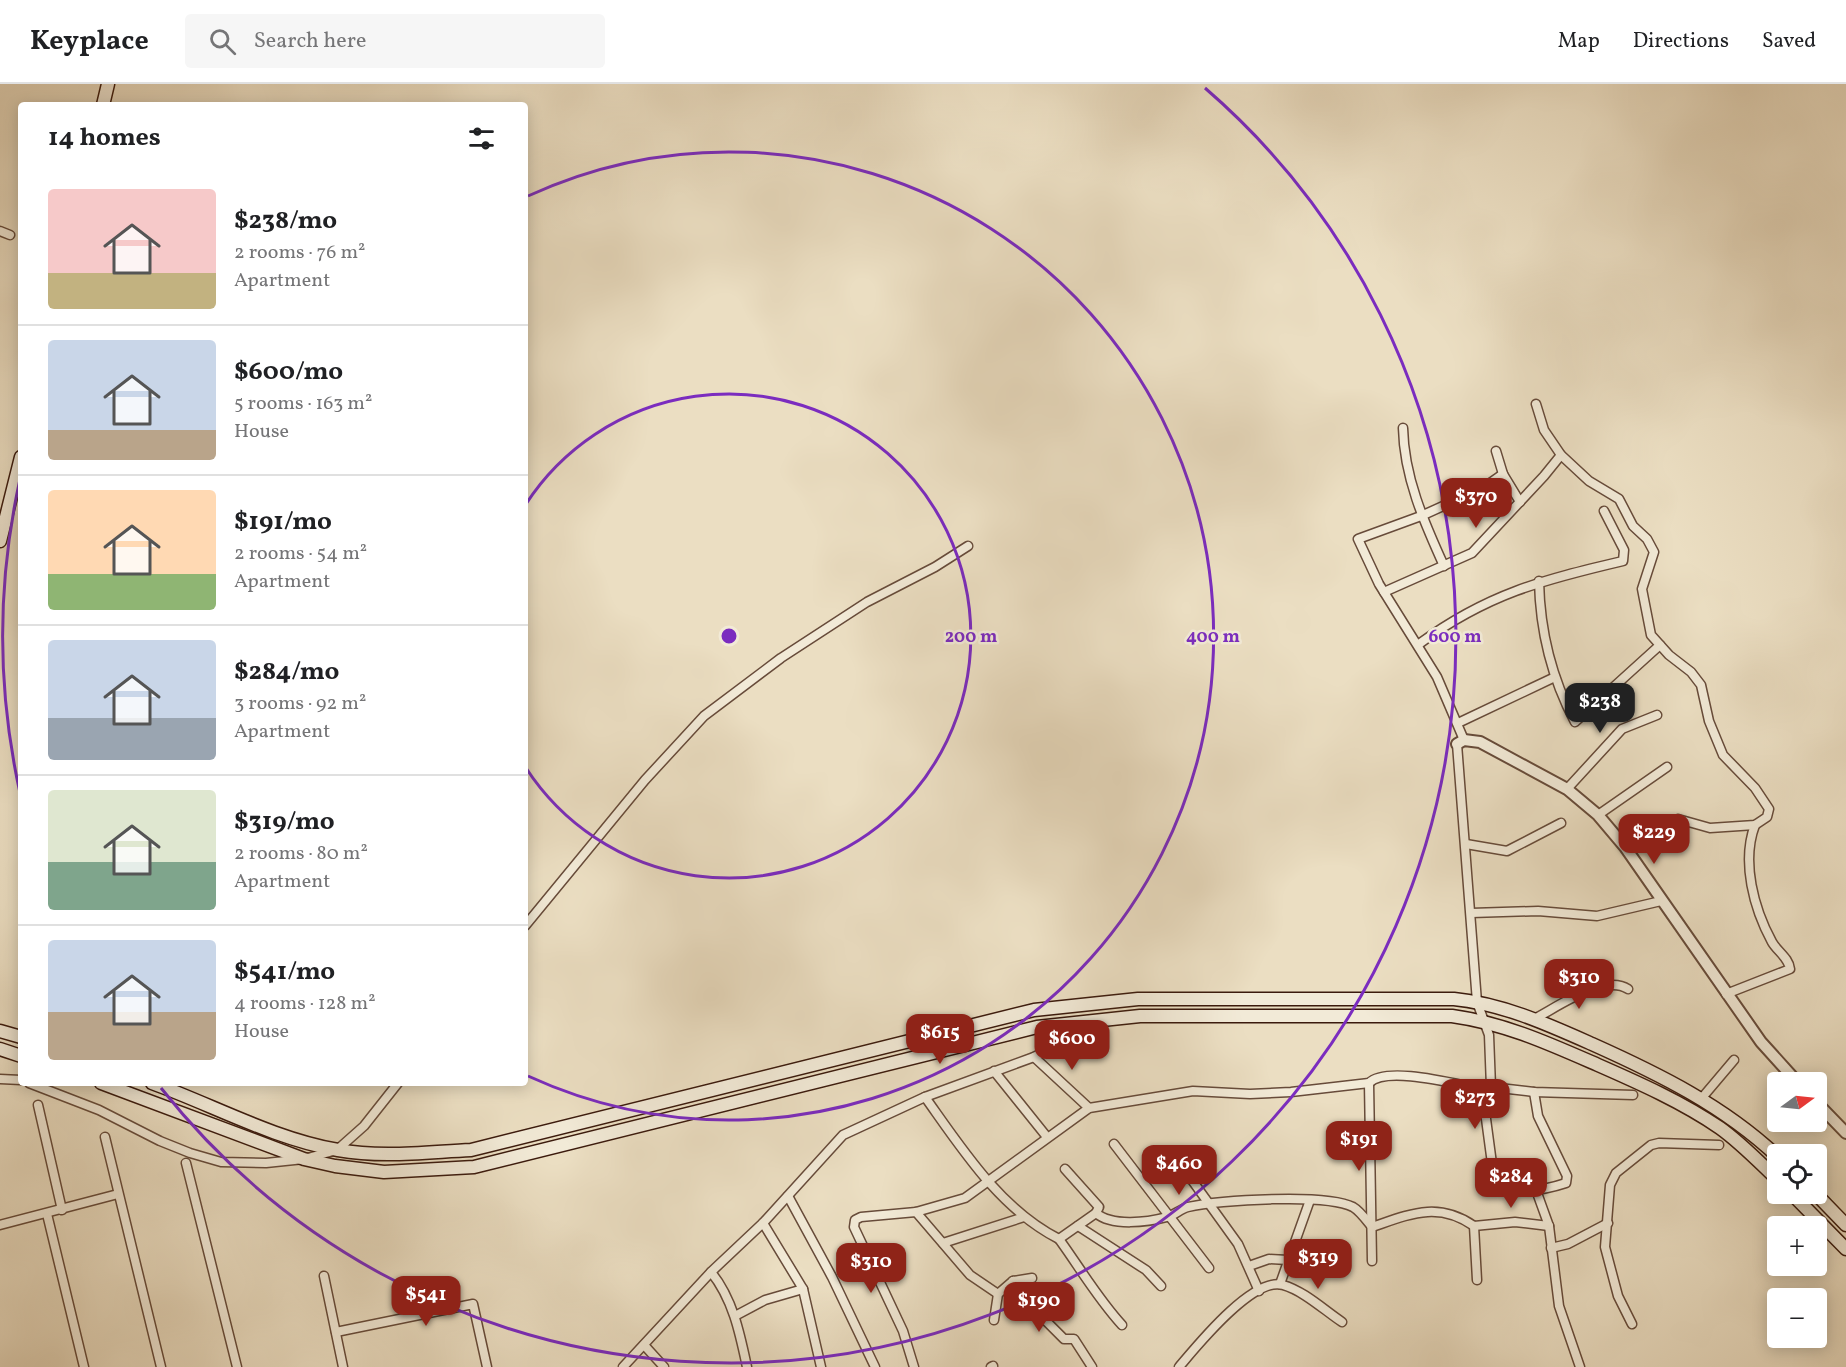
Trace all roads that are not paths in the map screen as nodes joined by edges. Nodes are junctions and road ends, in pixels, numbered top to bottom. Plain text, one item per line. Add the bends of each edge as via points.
1 (108, 84) edge
2 (104, 102) edge
3 (0, 231) edge
4 (10, 235) dead end
5 (1536, 404) dead end
6 (1403, 428) dead end
7 (1496, 451) dead end
8 (1561, 455) junction
9 (18, 469) edge
10 (1503, 474) junction
11 (1520, 502) junction
12 (1604, 511) dead end
13 (1421, 516) junction
14 (0, 541) edge
15 (968, 546) dead end
16 (1444, 566) junction
17 (1539, 581) junction
18 (1384, 592) junction
19 (1419, 644) junction
20 (1660, 645) junction
21 (1555, 677) junction
22 (1658, 715) dead end
23 (1458, 723) junction
24 (1460, 742) junction
25 (1667, 767) dead end
26 (1567, 789) junction
27 (1598, 814) junction
28 (1561, 823) dead end
29 (1755, 825) junction
30 (1466, 843) junction
31 (1625, 847) junction
32 (1660, 901) junction
33 (1471, 913) junction
34 (528, 922) edge
35 (1628, 989) dead end
36 (1726, 994) junction
37 (1477, 1002) junction
38 (1534, 1019) junction
39 (1100, 1021) junction
40 (1484, 1021) junction
41 (0, 1031) edge
42 (18, 1036) edge
43 (0, 1049) edge
44 (18, 1055) edge
45 (1034, 1057) junction
46 (1734, 1060) dead end
47 (994, 1071) junction
48 (1788, 1072) edge
49 (0, 1079) edge
50 (18, 1080) edge
51 (1369, 1083) junction
52 (37, 1086) edge
53 (109, 1086) edge
54 (160, 1086) edge
55 (396, 1086) edge
56 (1486, 1088) junction
57 (1534, 1092) junction
58 (1633, 1095) dead end
59 (925, 1097) junction
60 (1701, 1099) junction
61 (38, 1105) dead end
62 (1089, 1108) junction
63 (1827, 1113) edge
64 (1846, 1133) edge
65 (105, 1137) dead end
66 (1047, 1137) junction
67 (1114, 1144) dead end
68 (1719, 1145) dead end
69 (1767, 1147) edge
70 (337, 1150) junction
71 (1171, 1151) dead end
72 (304, 1159) junction
73 (186, 1163) dead end
74 (1065, 1168) dead end
75 (1767, 1169) edge
76 (989, 1180) junction
77 (1536, 1190) junction
78 (118, 1194) junction
79 (788, 1196) junction
80 (1310, 1200) junction
81 (1209, 1203) junction
82 (1802, 1204) edge
83 (1826, 1204) edge
84 (62, 1210) junction
85 (916, 1212) junction
86 (1096, 1213) junction
87 (47, 1214) junction
88 (1168, 1216) junction
89 (1024, 1217) junction
90 (763, 1223) junction
91 (1608, 1223) junction
92 (0, 1225) edge
93 (1846, 1225) edge
94 (1077, 1226) junction
95 (1474, 1226) junction
96 (1549, 1226) junction
97 (1372, 1227) junction
98 (1059, 1239) junction
99 (942, 1243) junction
100 (1551, 1248) junction
101 (1846, 1249) edge
102 (1288, 1260) junction
103 (1372, 1261) dead end
104 (1249, 1266) junction
105 (1209, 1268) dead end
106 (711, 1272) junction
107 (324, 1276) dead end
108 (1032, 1278) dead end
109 (1476, 1280) dead end
110 (1013, 1281) junction
111 (1280, 1284) junction
112 (1161, 1286) dead end
113 (803, 1289) junction
114 (1259, 1291) junction
115 (998, 1294) junction
116 (735, 1316) junction
117 (993, 1320) dead end
118 (1342, 1322) dead end
119 (1632, 1324) dead end
120 (1122, 1325) dead end
121 (336, 1332) junction
122 (644, 1345) junction
123 (84, 1367) edge
124 (161, 1367) edge
125 (237, 1367) edge
126 (343, 1367) edge
127 (486, 1367) edge
128 (623, 1367) edge
129 (664, 1367) edge
130 (747, 1367) edge
131 (821, 1367) edge
132 (875, 1367) edge
133 (914, 1367) edge
134 (1092, 1367) edge
135 (1179, 1367) edge
136 (1580, 1367) edge

1 - 2 main road
3 - 4 street
5 - 8 street via 1544,430
6 - 13 street via 1412,488
7 - 10 street
8 - 11 street
8 - 20 street via 1589,481 1619,499 1633,526 1654,552 1642,589 1643,608 1651,635
9 - 14 main road
10 - 11 street
10 - 13 street via 1483,488
11 - 16 street via 1472,554
12 - 17 street via 1624,550 1623,561
13 - 16 street
13 - 18 street via 1358,539
15 - 34 street via 867,602 781,658 705,716 645,780
16 - 18 street
17 - 19 street via 1450,621
17 - 21 street via 1540,614
18 - 19 street
19 - 23 street
20 - 21 street via 1577,722
20 - 29 street via 1701,685 1709,721 1723,755 1769,809 1767,817
21 - 23 street
22 - 26 street via 1622,729
23 - 24 street
24 - 26 street via 1480,742
24 - 30 street
25 - 27 street
26 - 27 street
27 - 31 street
28 - 30 street via 1503,852
29 - 31 street via 1710,828 1678,819
29 - 36 street via 1750,837 1750,872 1756,904 1773,944 1790,969
30 - 33 street
31 - 32 street
32 - 33 street via 1597,916 1538,911
32 - 36 street
33 - 37 street
35 - 38 street via 1604,984
36 - 48 street
37 - 38 main road
37 - 40 street
37 - 70 main road via 1184,998 1034,1010 471,1150 384,1155
38 - 60 main road via 1645,1067
39 - 40 main road via 1184,1015 1452,1016
39 - 45 street
39 - 72 main road via 1037,1027 474,1167 384,1172
40 - 56 street via 1489,1035
40 - 75 main road via 1555,1046 1637,1082 1740,1143
41 - 42 main road
43 - 44 main road
45 - 47 street
45 - 62 street
46 - 60 street
47 - 59 street
47 - 66 street
49 - 50 street
51 - 56 street via 1373,1079 1406,1076
51 - 62 street via 1250,1094 1193,1091
51 - 97 street
52 - 72 street via 99,1110 160,1142 221,1162
53 - 72 main road
54 - 70 main road via 261,1126
55 - 70 street via 364,1125
56 - 57 street
56 - 77 street via 1495,1186 1498,1191
57 - 58 street
57 - 77 street via 1538,1116 1567,1176 1566,1183
59 - 76 street
59 - 79 street via 843,1135
60 - 69 main road via 1749,1130
61 - 84 street
62 - 66 street
63 - 64 street
65 - 78 street
66 - 76 street
67 - 88 street
68 - 91 street via 1651,1145 1616,1173 1610,1185
70 - 72 street
71 - 81 street
73 - 125 street
74 - 86 street via 1099,1208
76 - 85 street via 965,1197
76 - 89 street
77 - 96 street
78 - 84 street
78 - 124 street
79 - 90 street
79 - 132 street
80 - 81 street
80 - 97 street via 1353,1208
80 - 102 street
81 - 88 street
81 - 104 street
82 - 101 main road
83 - 93 main road
84 - 87 street
85 - 99 street
85 - 133 street via 861,1217 855,1220 854,1227 903,1331
86 - 88 street via 1134,1222
86 - 94 street
87 - 92 street
87 - 123 street
88 - 105 street
89 - 98 street
89 - 99 street
90 - 106 street
90 - 113 street
91 - 100 street via 1568,1244
91 - 119 street via 1605,1247 1618,1296
94 - 98 street
94 - 112 street via 1146,1270
95 - 96 street via 1515,1222
95 - 97 street via 1460,1216 1441,1211 1422,1212
95 - 109 street
96 - 100 street
97 - 103 street
98 - 120 street via 1101,1302
99 - 115 street via 970,1275
100 - 136 street via 1559,1306
102 - 104 street via 1269,1259
102 - 111 street
104 - 114 street
106 - 116 street
106 - 122 street
107 - 121 street
108 - 110 street
110 - 115 street
110 - 134 street via 1019,1294 1064,1339 1074,1339
111 - 114 street
111 - 118 street
113 - 116 street via 765,1300
113 - 131 street
114 - 135 street via 1230,1309
115 - 117 street
116 - 130 street
121 - 126 street
121 - 127 street via 473,1304
122 - 128 street
122 - 129 street

